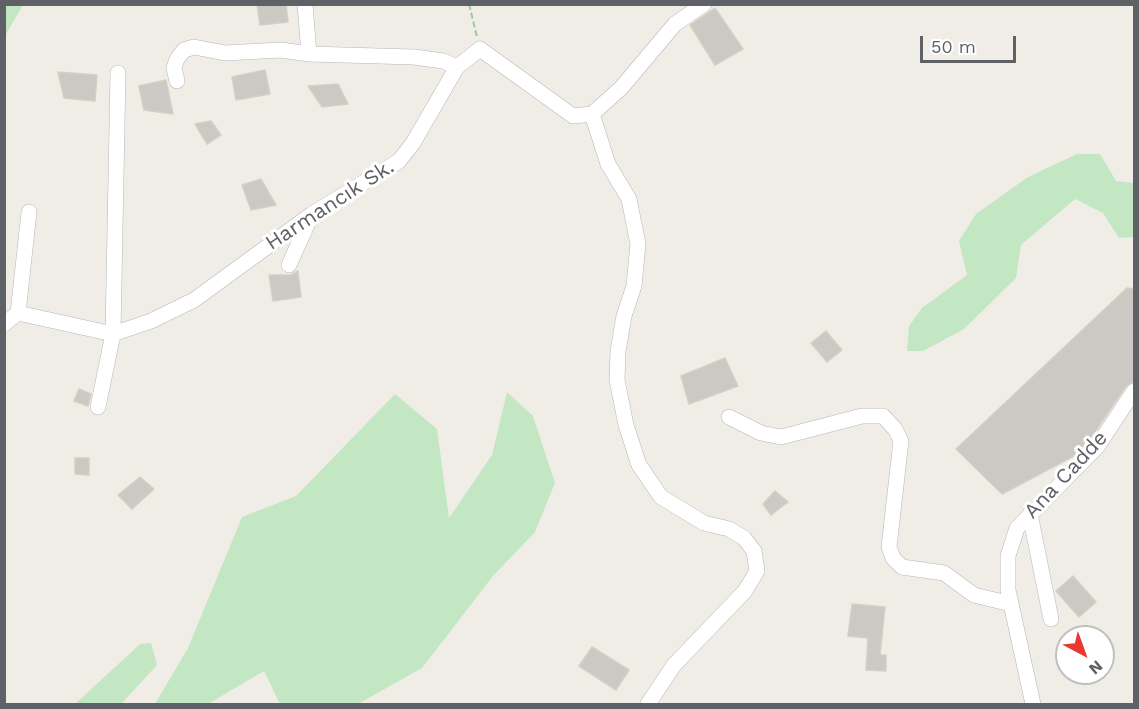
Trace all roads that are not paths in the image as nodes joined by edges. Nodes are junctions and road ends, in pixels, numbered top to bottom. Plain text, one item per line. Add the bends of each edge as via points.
1 (305, 4) edge
2 (704, 4) edge
3 (309, 54) junction
4 (457, 67) junction
5 (118, 74) dead end
6 (177, 81) dead end
7 (592, 114) junction
8 (29, 212) dead end
9 (312, 214) junction
10 (289, 265) dead end
11 (18, 313) junction
12 (4, 324) edge
13 (114, 334) junction
14 (1134, 391) edge
15 (98, 407) dead end
16 (729, 417) dead end
17 (1029, 514) junction
18 (1011, 604) junction
19 (1051, 619) dead end
20 (648, 705) edge
21 (1033, 705) edge

1 - 3 street
2 - 7 street via 675,24 621,88
3 - 4 street via 414,57
3 - 6 street via 281,50 225,53 194,46 177,59
4 - 7 street, Harmancık Sk. via 480,49 573,116
4 - 9 street, Harmancık Sk. via 399,161
5 - 13 street
7 - 20 street via 608,164 629,199 638,244 634,286 618,351 617,380 639,465 660,497 704,523 729,529 744,538 754,551 757,571 745,591 674,665
8 - 11 street
9 - 10 street
9 - 13 street, Harmancık Sk. via 194,300
11 - 12 street
11 - 13 street
13 - 15 street
14 - 17 street, Ana Cadde via 1096,447
16 - 18 street via 761,433 781,437 862,416 883,416 901,441 889,547 893,558 902,567 944,573 974,595
17 - 18 street, Ana Cadde via 1017,528 1008,556
17 - 19 street
18 - 21 street, Ana Cadde

